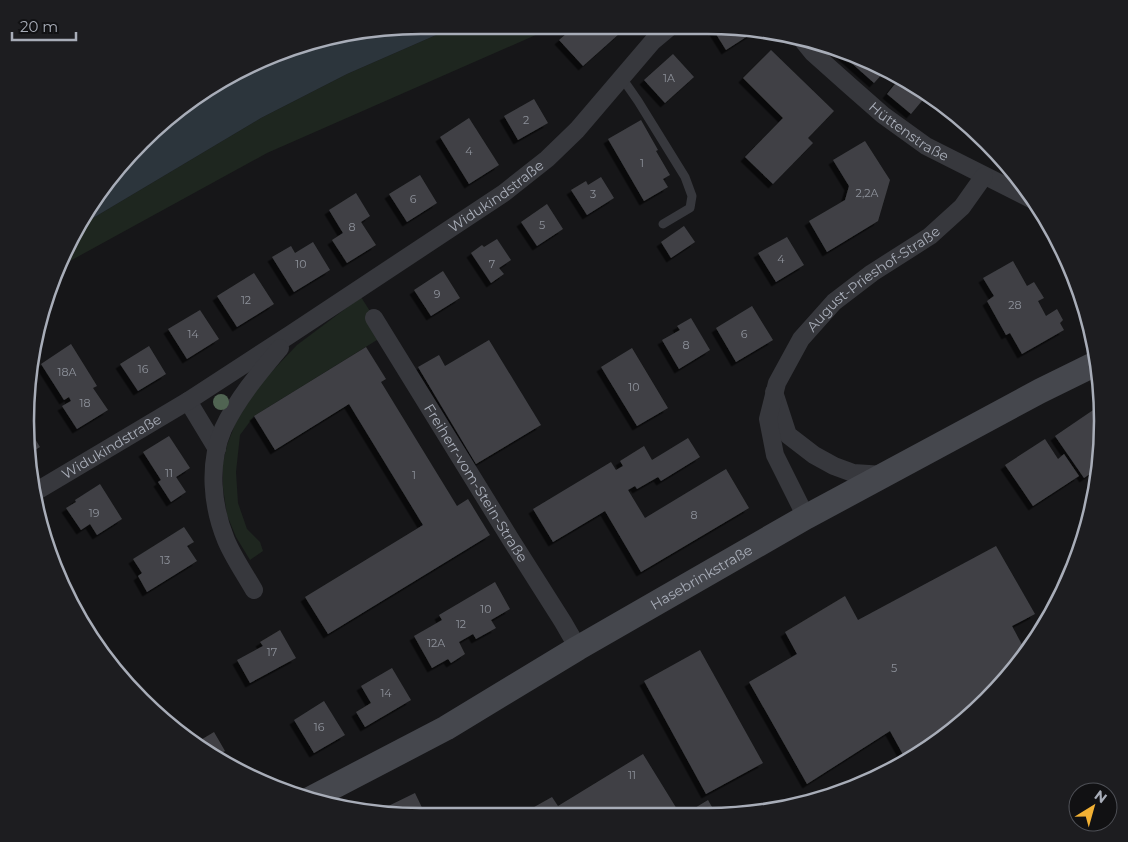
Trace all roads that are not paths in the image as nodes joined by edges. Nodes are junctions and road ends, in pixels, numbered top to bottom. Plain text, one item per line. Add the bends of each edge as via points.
1 (662, 34) edge
2 (808, 47) edge
3 (622, 78) junction
4 (984, 176) junction
5 (1021, 195) edge
6 (663, 224) dead end
7 (374, 318) dead end
8 (292, 334) junction
9 (1090, 366) edge
10 (774, 392) junction
11 (188, 401) junction
12 (217, 449) junction
13 (884, 475) junction
14 (40, 489) edge
15 (806, 517) junction
16 (254, 590) dead end
17 (578, 648) junction
18 (319, 794) edge

1 - 3 street, Widukindstraße
2 - 4 street, Hüttenstraße via 883,114 926,146
3 - 6 lane via 685,177 692,196 690,208
3 - 8 street, Widukindstraße via 577,130 518,182
4 - 5 street, Hüttenstraße
4 - 10 street, August-Prieshof-Straße via 962,207 930,236 834,302 801,339
7 - 17 street, Freiherr-vom-Stein-Straße
8 - 11 street, Widukindstraße
8 - 12 street, Widukindstraße via 250,385 223,429
9 - 13 street, Hasebrinkstraße
10 - 13 street via 788,435 814,455 853,473
10 - 15 street, August-Prieshof-Straße via 768,419 775,455
11 - 12 street
11 - 14 street, Widukindstraße
12 - 16 street, Widukindstraße via 213,474 216,509 226,541
13 - 15 street, Hasebrinkstraße
15 - 17 street, Hasebrinkstraße
17 - 18 street, Hasebrinkstraße via 446,728

